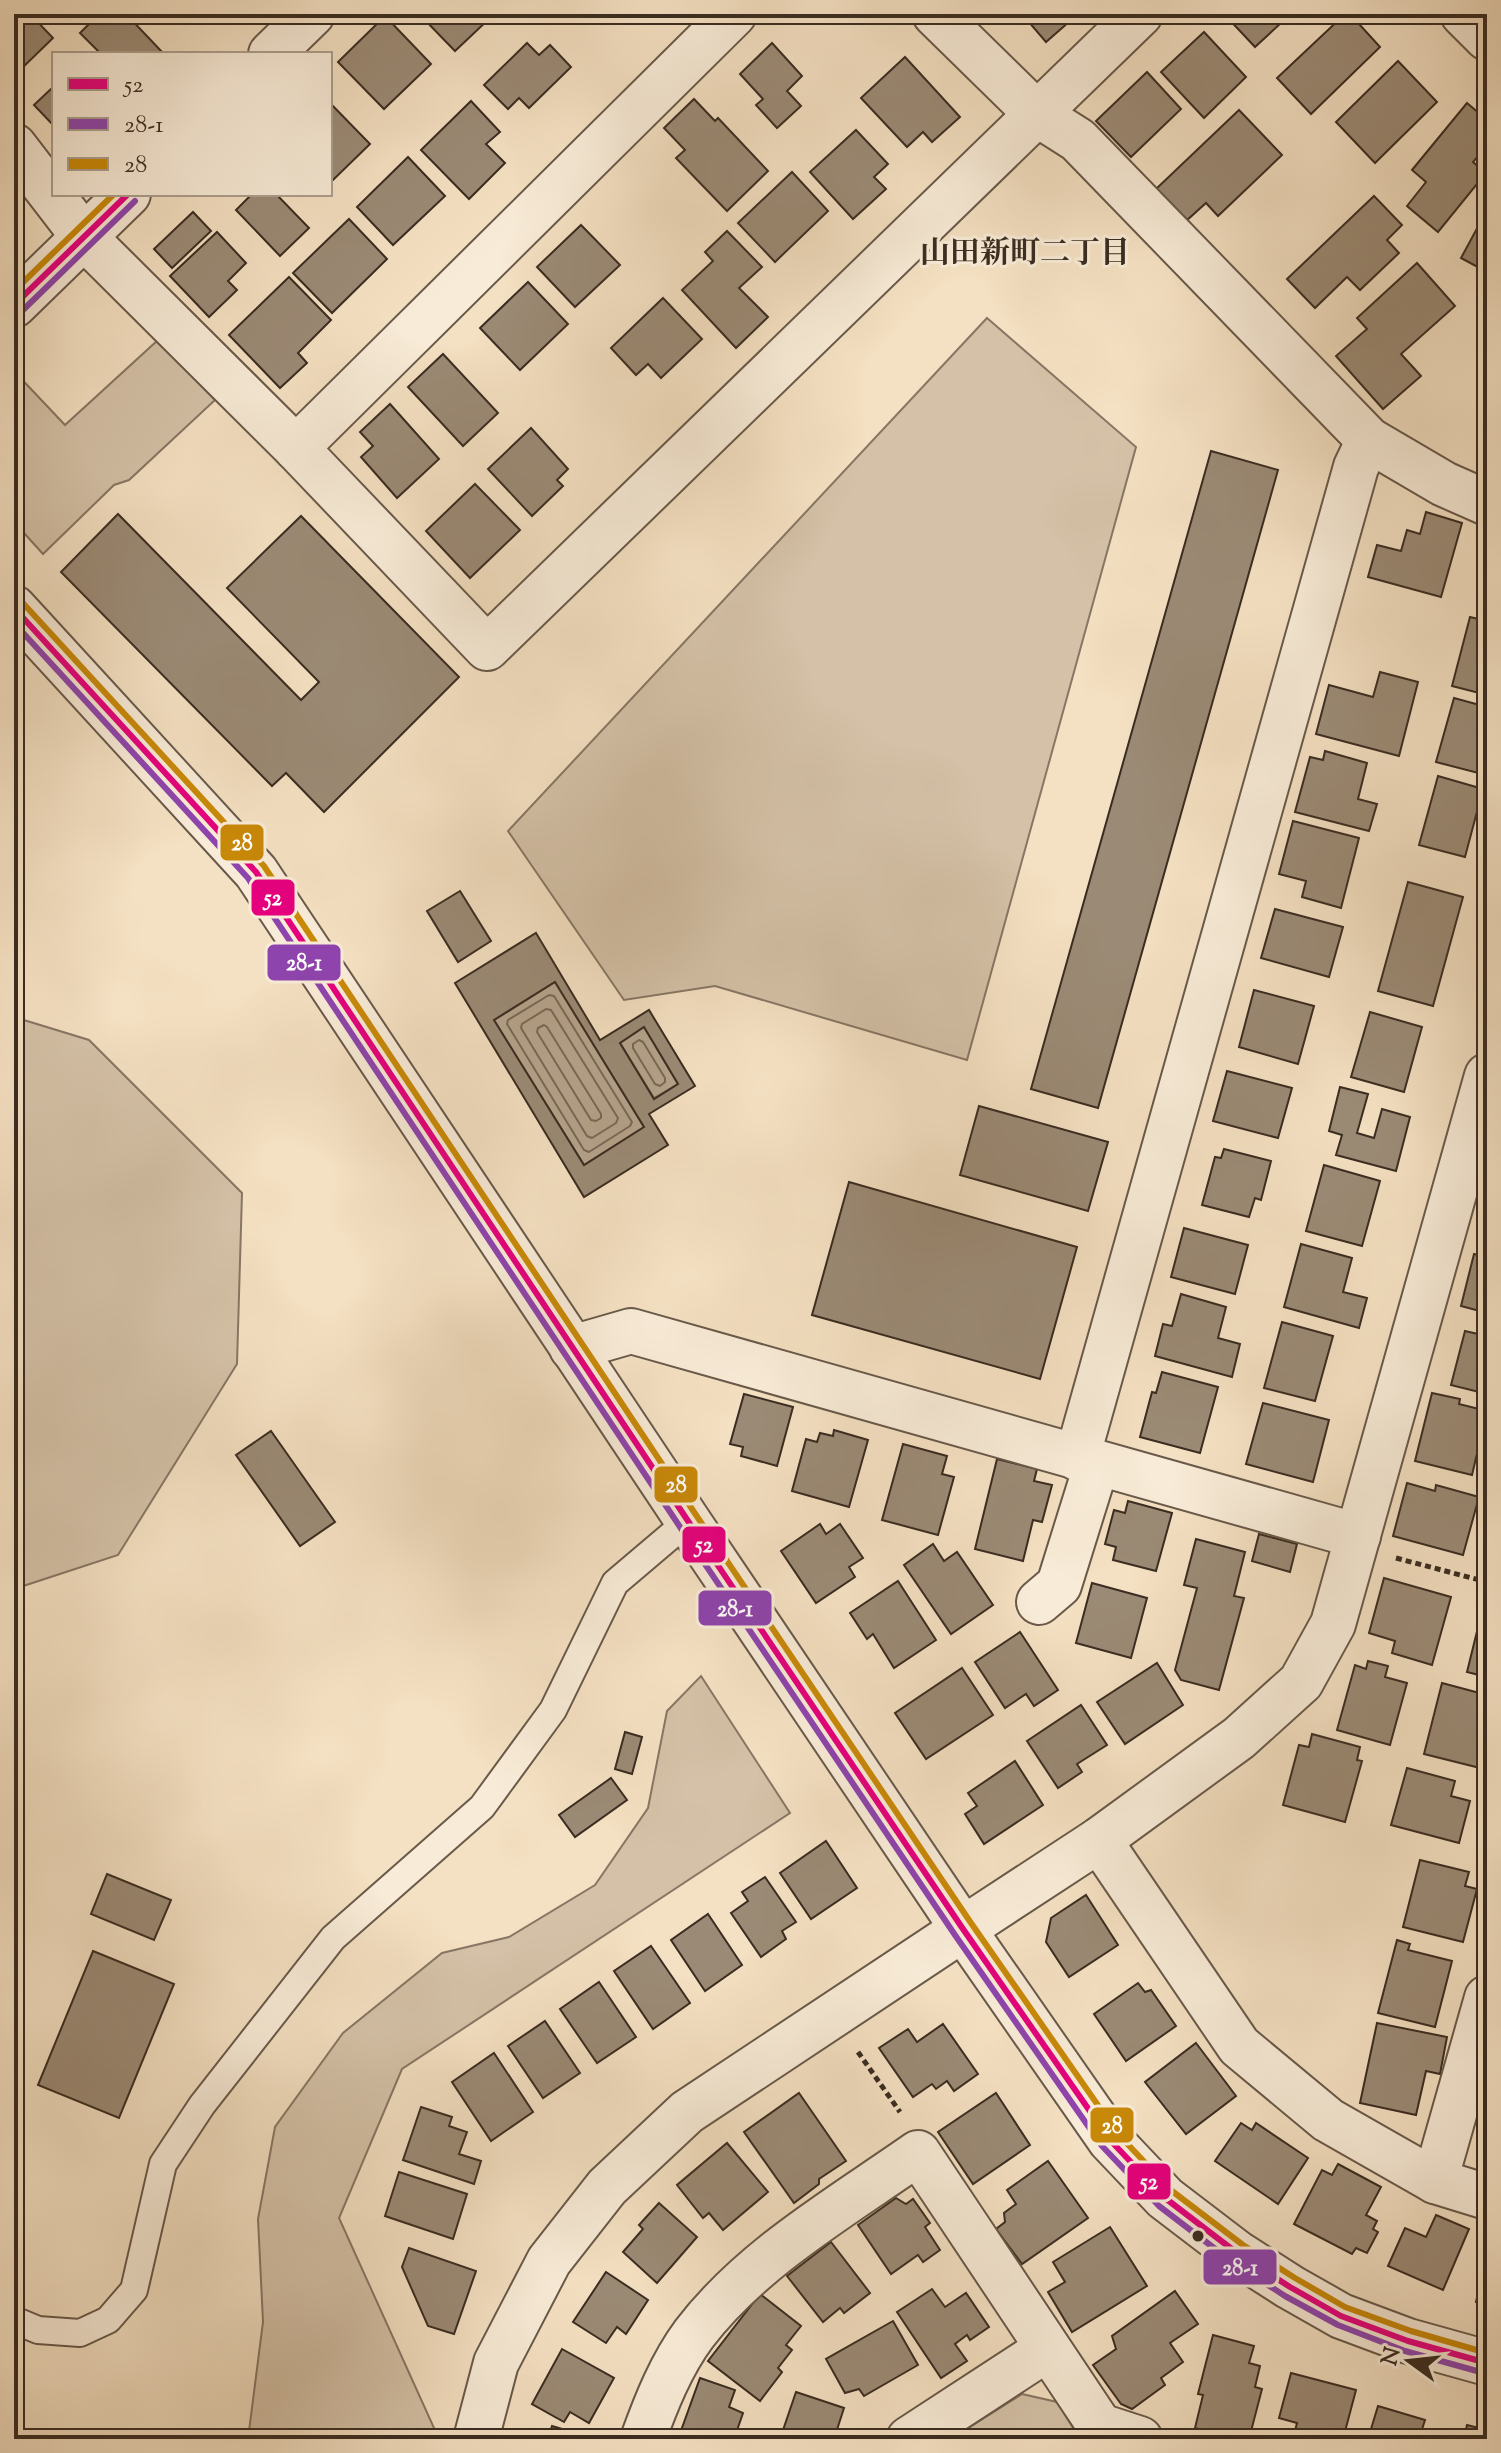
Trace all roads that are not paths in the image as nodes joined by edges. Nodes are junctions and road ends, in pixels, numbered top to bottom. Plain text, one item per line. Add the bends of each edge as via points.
1 (312, 14) edge
2 (734, 14) edge
3 (935, 14) edge
4 (1140, 14) edge
5 (1463, 14) edge
6 (1487, 38) edge
7 (273, 52) edge
8 (1037, 114) junction
9 (14, 146) edge
10 (52, 194) edge
11 (54, 196) edge
12 (126, 196) edge
13 (84, 237) junction
14 (14, 305) edge
15 (1369, 440) junction
16 (296, 448) junction
17 (1487, 503) edge
18 (14, 608) edge
19 (1487, 1076) edge
20 (572, 1348) junction
21 (1087, 1460) junction
22 (688, 1521) junction
23 (1372, 1546) junction
24 (1039, 1602) dead end
25 (1099, 1840) junction
26 (963, 1929) junction
27 (1487, 1998) edge
28 (1435, 2181) junction
29 (1487, 2197) edge
30 (14, 2320) edge
31 (1047, 2349) junction
32 (1487, 2363) edge
33 (476, 2439) edge
34 (643, 2439) edge
35 (909, 2439) edge
36 (1136, 2439) edge

1 - 7 street
2 - 16 street
3 - 8 street
4 - 8 street
5 - 6 street
8 - 15 street via 1078,140
8 - 16 street via 487,648
9 - 10 street
11 - 13 street
12 - 13 street
13 - 14 street
13 - 16 street
15 - 17 street
15 - 21 street via 1356,467
18 - 20 street via 256,872
19 - 23 street
20 - 21 street via 631,1331
20 - 22 street
21 - 23 street
21 - 24 street via 1059,1585
22 - 26 street
22 - 30 lane via 615,1583 553,1710 482,1807 333,1938 202,2105 163,2164 134,2290 108,2320 80,2333 38,2330
23 - 25 street via 1301,1682 1239,1738
25 - 26 street
25 - 28 street via 1239,2046 1328,2120
26 - 32 street via 1110,2140 1165,2198 1237,2253 1341,2316
26 - 33 street via 687,2112 607,2187 549,2261 496,2363
27 - 28 street
28 - 29 street
31 - 34 street via 918,2153 755,2268 694,2335 658,2396
31 - 35 street
31 - 36 street via 1100,2426

